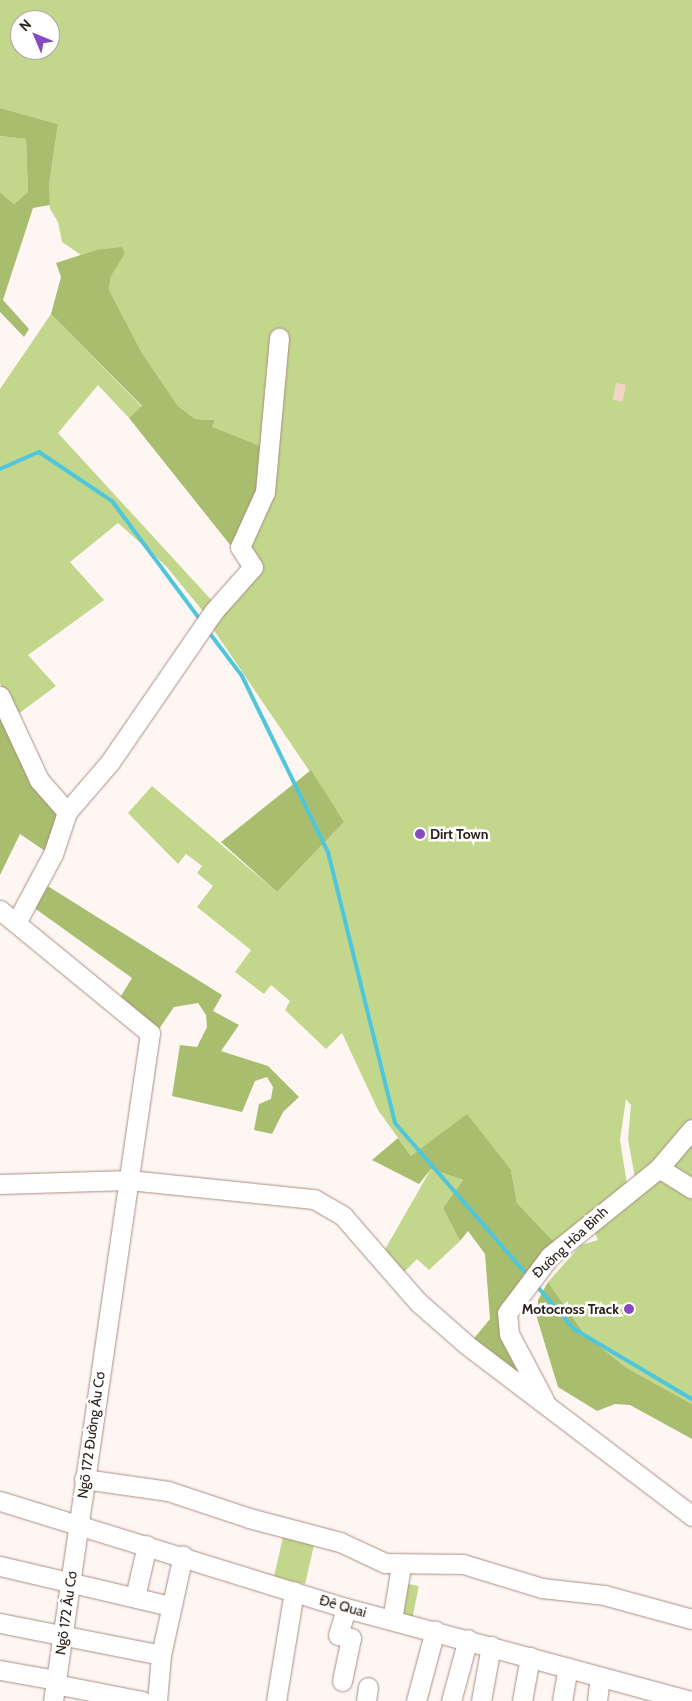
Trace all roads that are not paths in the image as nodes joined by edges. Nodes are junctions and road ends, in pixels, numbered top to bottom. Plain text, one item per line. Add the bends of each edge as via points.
1 (279, 338) dead end
2 (0, 696) edge
3 (67, 812) junction
4 (0, 910) edge
5 (17, 921) junction
6 (692, 1128) edge
7 (658, 1168) junction
8 (129, 1180) junction
9 (0, 1184) edge
10 (692, 1189) edge
11 (547, 1406) junction
12 (84, 1479) junction
13 (0, 1501) edge
14 (692, 1516) edge
15 (78, 1524) junction
16 (147, 1545) junction
17 (183, 1555) junction
18 (0, 1566) edge
19 (402, 1566) junction
20 (71, 1580) junction
21 (294, 1591) junction
22 (135, 1597) junction
23 (170, 1606) junction
24 (346, 1608) junction
25 (692, 1619) edge
26 (392, 1620) junction
27 (0, 1623) edge
28 (435, 1630) junction
29 (62, 1638) junction
30 (468, 1639) junction
31 (492, 1646) junction
32 (161, 1655) junction
33 (530, 1657) junction
34 (568, 1668) junction
35 (0, 1670) edge
36 (600, 1678) junction
37 (342, 1681) dead end
38 (55, 1688) edge
39 (645, 1697) edge
40 (142, 1701) edge
41 (157, 1701) edge
42 (276, 1701) edge
43 (416, 1701) edge
44 (451, 1701) edge
45 (481, 1701) edge
46 (522, 1701) edge
47 (562, 1701) edge
48 (597, 1701) edge
49 (690, 1701) edge

1 - 3 street via 265,492 240,547 253,567 213,612 110,762
2 - 3 street via 40,780
3 - 5 street via 53,854
4 - 5 street
5 - 8 street, Ngõ 172 Đường Âu Cơ via 150,1033
6 - 7 street, Đường Hòa Bình
7 - 10 street
7 - 11 street, Đường Hòa Bình via 550,1256 507,1313 509,1334 522,1364
8 - 9 street
8 - 11 street via 314,1199 343,1216 418,1302 467,1345
8 - 12 street, Ngõ 172 Đường Âu Cơ
11 - 14 street via 644,1484
12 - 15 street, Ngõ 172 Đường Âu Cơ
12 - 19 street via 168,1491 249,1518 340,1542
13 - 15 street, Đê Quai
15 - 16 street, Đê Quai
15 - 20 street, Ngõ 172 Âu Cơ
16 - 17 street, Đê Quai
16 - 22 street
17 - 21 street, Đê Quai
17 - 23 street
18 - 20 street
19 - 25 street via 463,1564 542,1588 604,1595
19 - 26 street
20 - 22 street
20 - 29 street, Ngõ 172 Âu Cơ
21 - 24 street, Đê Quai
21 - 42 street
22 - 23 street
23 - 32 street
24 - 26 street, Đê Quai
24 - 37 street via 338,1635 351,1638
26 - 28 street, Đê Quai
27 - 29 street
28 - 30 street, Đê Quai
28 - 43 street
29 - 32 street
29 - 38 street, Ngõ 172 Âu Cơ
30 - 31 street, Đê Quai
30 - 44 street
31 - 33 street, Đê Quai
31 - 45 street
32 - 41 street
33 - 34 street, Đê Quai
33 - 46 street
34 - 36 street, Đê Quai
34 - 47 street
35 - 38 street
36 - 39 street, Đê Quai
36 - 48 street
38 - 40 street
39 - 49 street, Đê Quai

